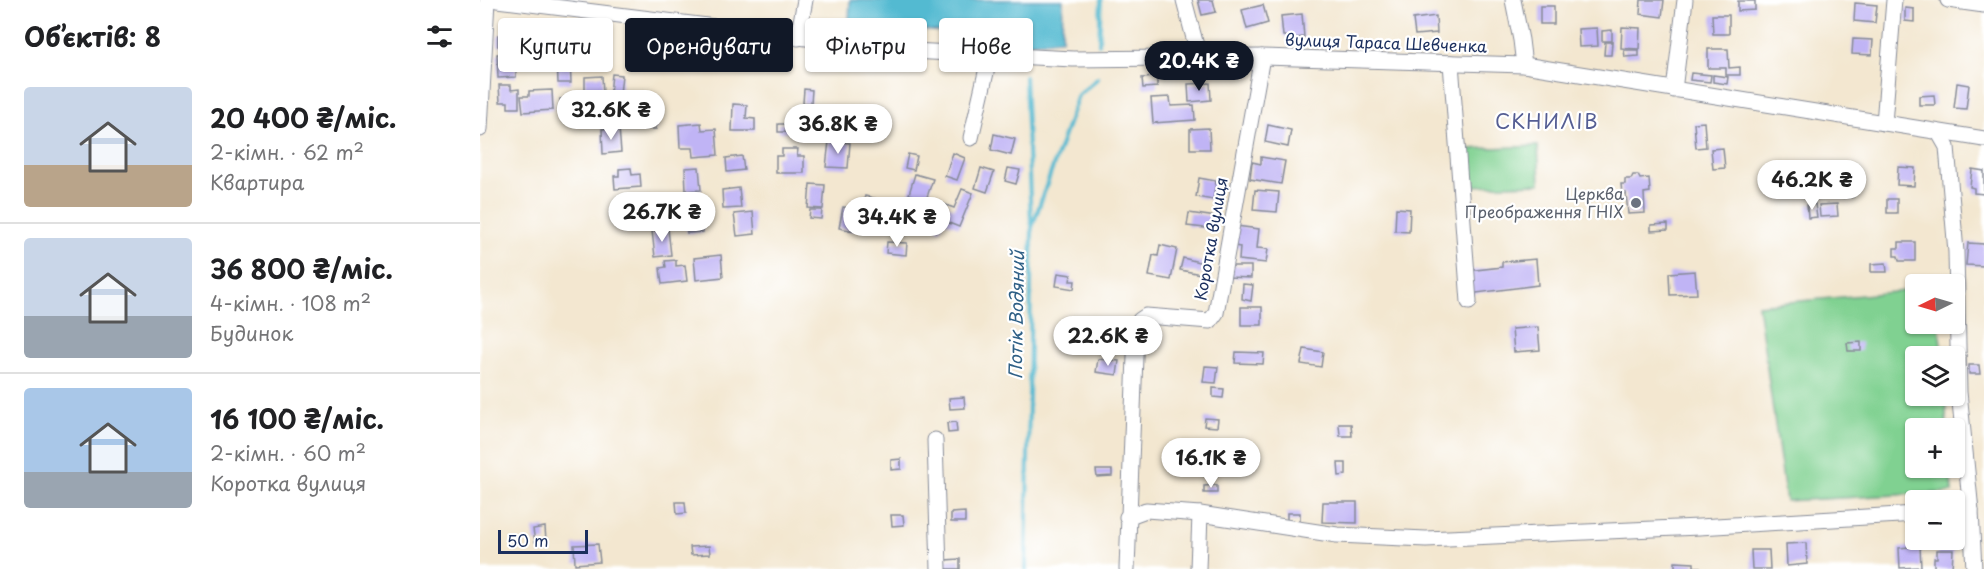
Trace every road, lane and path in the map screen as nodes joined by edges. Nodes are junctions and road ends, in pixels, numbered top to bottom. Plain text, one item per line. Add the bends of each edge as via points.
1 (487, 0) edge
2 (497, 0) edge
3 (805, 0) edge
4 (1184, 0) edge
5 (1513, 0) edge
6 (1685, 0) edge
7 (1894, 0) edge
8 (1948, 0) edge
9 (1984, 5) edge
10 (798, 38) junction
11 (939, 52) edge
12 (1033, 57) edge
13 (1199, 57) junction
14 (1262, 57) junction
15 (1451, 63) junction
16 (1524, 65) junction
17 (986, 72) edge
18 (1674, 90) junction
19 (1884, 123) junction
20 (480, 129) edge
21 (1940, 132) junction
22 (971, 138) dead end
23 (1984, 139) edge
24 (1468, 302) dead end
25 (935, 440) dead end
26 (1965, 511) edge
27 (1971, 511) junction
28 (1200, 514) junction
29 (1905, 515) edge
30 (1127, 517) junction
31 (939, 569) edge
32 (1127, 569) edge
33 (1198, 569) edge
34 (1974, 569) edge

1 - 20 street
2 - 10 street, вулиця Тараса Шевченка
3 - 10 street
4 - 13 street
5 - 16 street
6 - 18 street
7 - 19 street
8 - 9 street
10 - 11 street, вулиця Тараса Шевченка
12 - 13 street, вулиця Тараса Шевченка
13 - 14 street, вулиця Тараса Шевченка
14 - 15 street, вулиця Тараса Шевченка
14 - 30 street, Коротка вулиця via 1216,313 1210,321 1146,315 1136,330
15 - 16 street, вулиця Тараса Шевченка
15 - 24 street
16 - 18 street, вулиця Тараса Шевченка
17 - 22 street
18 - 19 street, вулиця Тараса Шевченка
19 - 21 street, вулиця Тараса Шевченка
21 - 23 street, вулиця Тараса Шевченка
21 - 27 street via 1947,147 1956,252 1959,392
25 - 31 street
26 - 27 street
27 - 34 street
28 - 29 street via 1337,535 1426,538
28 - 30 street via 1146,510
28 - 33 street
30 - 32 street, Коротка вулиця

